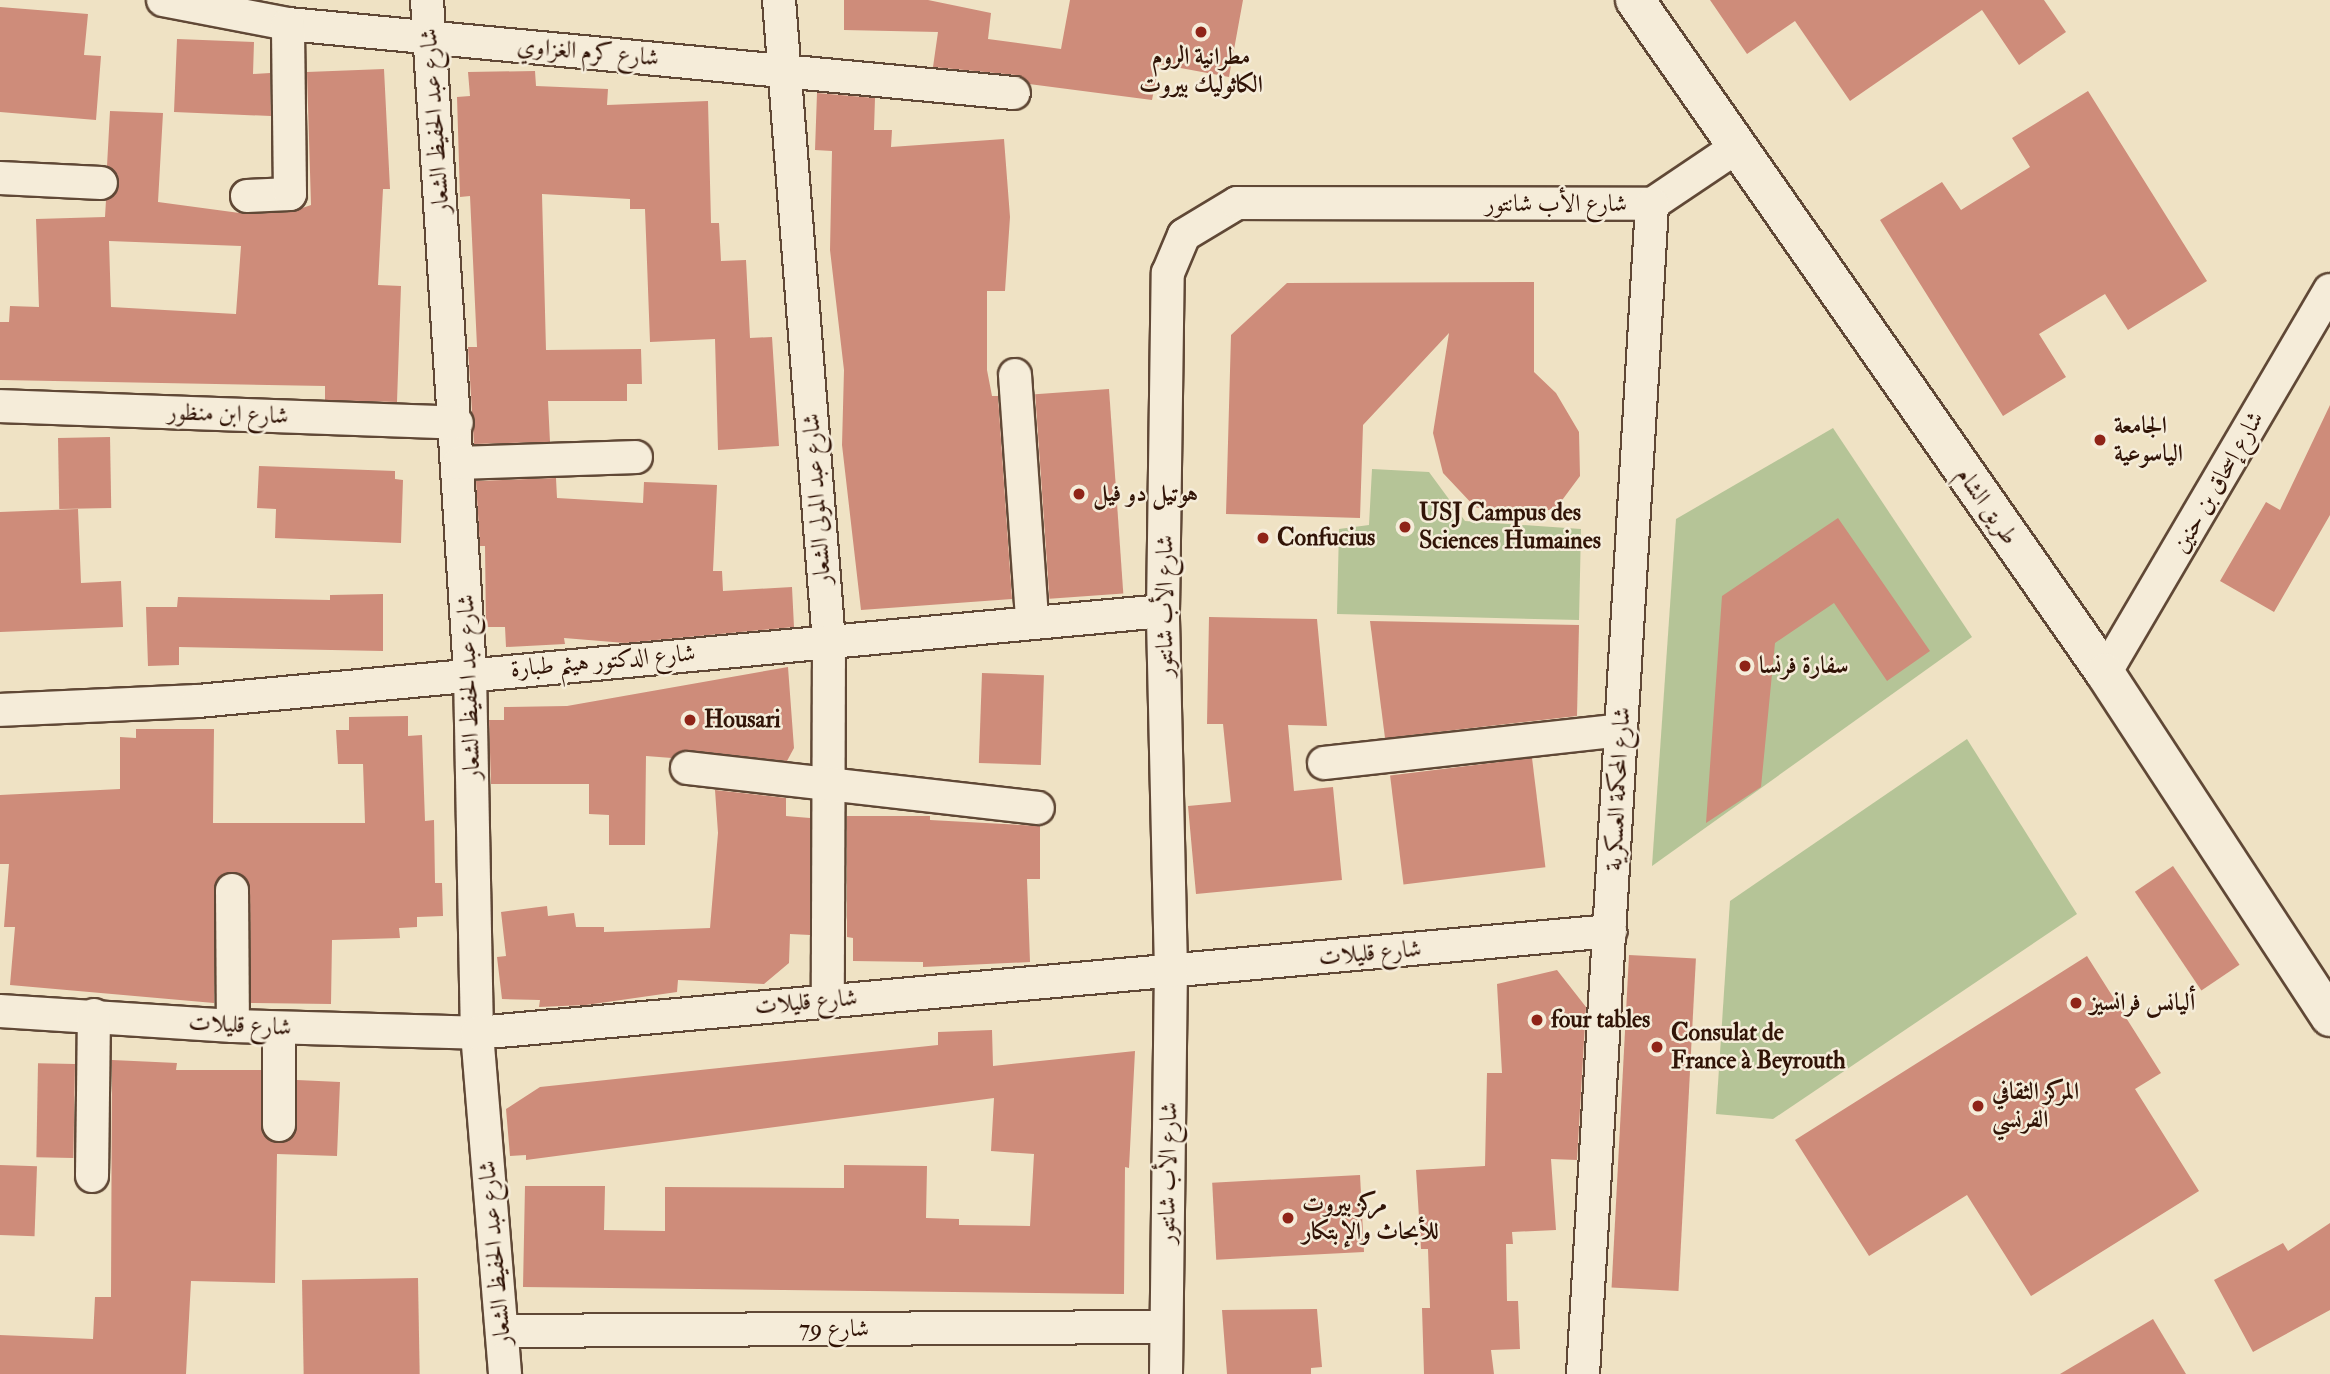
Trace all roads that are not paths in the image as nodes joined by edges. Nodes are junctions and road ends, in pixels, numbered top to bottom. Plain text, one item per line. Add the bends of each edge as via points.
1 (163, 0) edge
2 (427, 0) edge
3 (779, 0) edge
4 (1635, 0) edge
5 (288, 24) junction
6 (429, 39) junction
7 (784, 69) junction
8 (1014, 93) dead end
9 (1734, 149) junction
10 (0, 177) edge
11 (101, 183) dead end
12 (247, 196) dead end
13 (1653, 204) junction
14 (2330, 290) edge
15 (1015, 375) dead end
16 (0, 406) edge
17 (457, 423) junction
18 (636, 457) dead end
19 (459, 463) junction
20 (1163, 611) junction
21 (1032, 621) junction
22 (829, 642) junction
23 (470, 672) junction
24 (2105, 673) junction
25 (0, 710) edge
26 (1621, 730) junction
27 (1324, 763) dead end
28 (687, 768) dead end
29 (832, 783) junction
30 (1038, 808) dead end
31 (232, 890) dead end
32 (1610, 931) junction
33 (1171, 971) junction
34 (828, 999) junction
35 (0, 1011) edge
36 (94, 1015) junction
37 (2330, 1017) edge
38 (233, 1026) junction
39 (279, 1028) junction
40 (477, 1033) junction
41 (279, 1125) dead end
42 (92, 1176) dead end
43 (1166, 1327) junction
44 (503, 1331) junction
45 (505, 1374) edge
46 (1166, 1374) edge
47 (1583, 1374) edge

1 - 5 street, شارع كرم الغزاوي
2 - 6 street, شارع عبد الحفيظ الشعار
3 - 7 street, شارع عبد المولى الشعار
4 - 9 street, طريق الشام
5 - 6 street, شارع كرم الغزاوي
5 - 12 street via 290,194
6 - 7 street, شارع كرم الغزاوي
6 - 17 street, شارع عبد الحفيظ الشعار
7 - 8 street, شارع كرم الغزاوي
7 - 22 street, شارع عبد المولى الشعار
9 - 13 street
9 - 24 street, طريق الشام
10 - 11 street
13 - 20 street, شارع الأب شانتور via 1237,203 1184,235 1168,273
13 - 26 street, شارع المحكمة العسكرية
14 - 24 street, شارع إسحاق بن حنين
15 - 21 street
16 - 17 street, شارع ابن منظور
17 - 19 street, شارع عبد الحفيظ الشعار
18 - 19 street
19 - 23 street, شارع عبد الحفيظ الشعار
20 - 21 street, شارع الدكتور هيثم طبارة
20 - 33 street, شارع الأب شانتور
21 - 22 street, شارع الدكتور هيثم طبارة
22 - 23 street, شارع الدكتور هيثم طبارة
22 - 29 street, شارع عبد المولى الشعار
23 - 25 street, شارع الدكتور هيثم طبارة via 198,701
23 - 40 street, شارع عبد الحفيظ الشعار
24 - 37 street, طريق الشام
26 - 27 street
26 - 32 street, شارع المحكمة العسكرية
28 - 29 street
29 - 30 street
29 - 34 street, شارع عبد المولى الشعار
31 - 38 street
32 - 33 street, شارع قليلات
32 - 47 street, شارع المحكمة العسكرية
33 - 34 street, شارع قليلات
33 - 43 street, شارع الأب شانتور
34 - 40 street, شارع قليلات
35 - 36 street, شارع قليلات
36 - 38 street, شارع قليلات
36 - 42 street
38 - 39 street, شارع قليلات
39 - 40 street, شارع قليلات
39 - 41 street
40 - 44 street, شارع عبد الحفيظ الشعار
43 - 44 street, شارع 79
43 - 46 street, شارع الأب شانتور
44 - 45 street, شارع عبد الحفيظ الشعار

